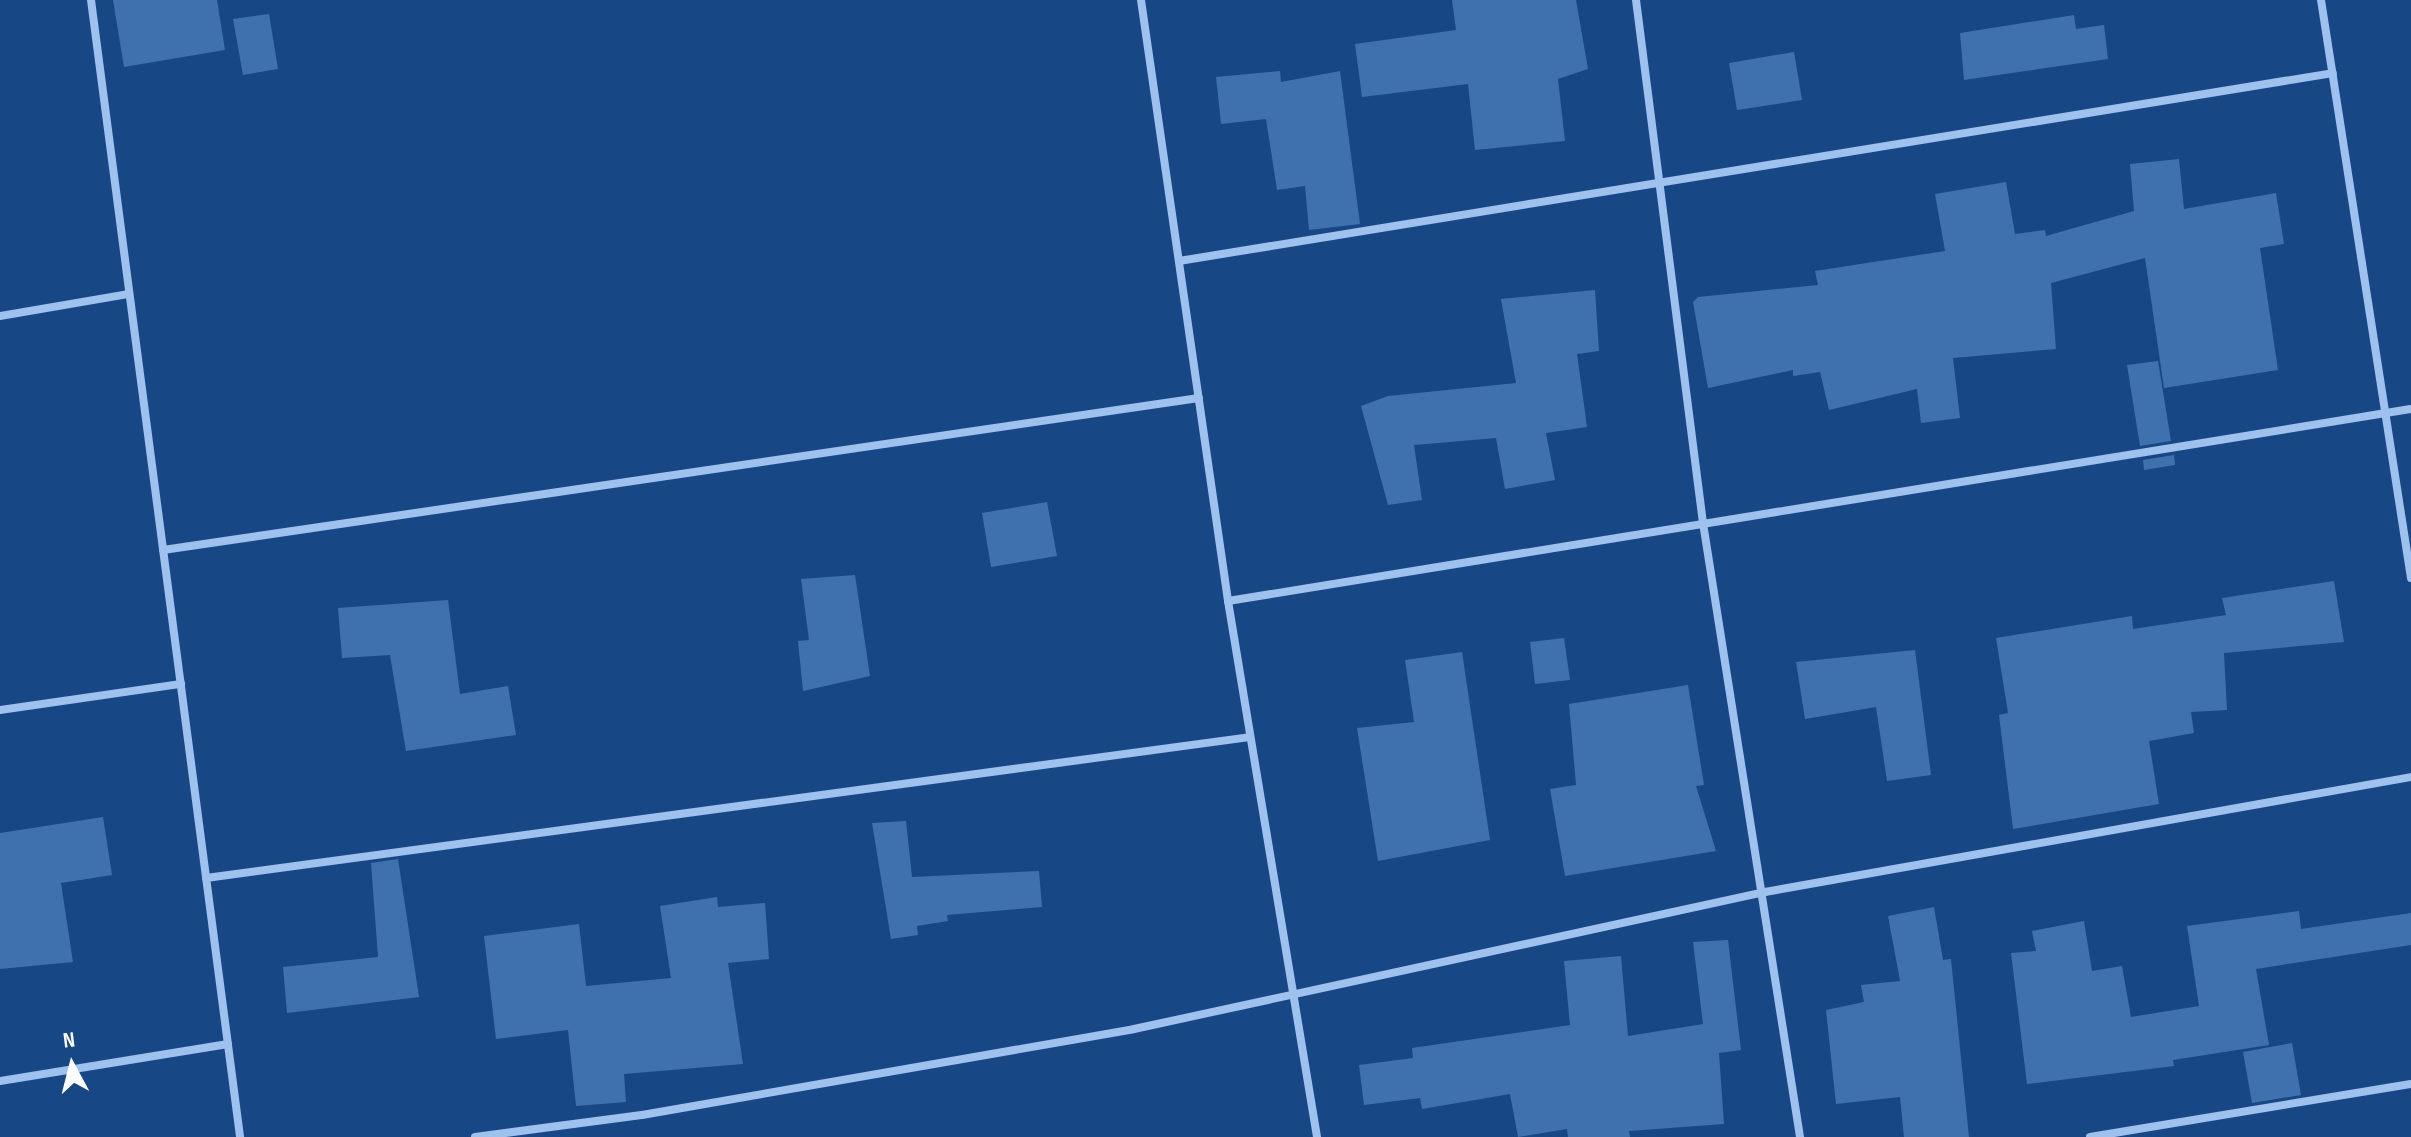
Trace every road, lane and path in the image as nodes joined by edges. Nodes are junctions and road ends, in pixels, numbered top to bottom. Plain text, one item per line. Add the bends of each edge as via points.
1 (91, 0) edge
2 (1141, 0) edge
3 (1636, 0) edge
4 (2321, 0) edge
5 (2333, 73) junction
6 (1661, 186) junction
7 (1179, 261) junction
8 (129, 294) junction
9 (0, 316) edge
10 (1199, 398) junction
11 (2411, 409) edge
12 (2384, 413) junction
13 (1703, 523) junction
14 (163, 550) junction
15 (2411, 578) edge
16 (1228, 601) junction
17 (181, 684) junction
18 (0, 710) edge
19 (1250, 737) junction
20 (2411, 777) edge
21 (206, 878) junction
22 (1765, 892) junction
23 (1292, 990) junction
24 (228, 1044) junction
25 (0, 1081) edge
26 (2411, 1084) edge
27 (240, 1137) edge
28 (475, 1137) edge
29 (1317, 1137) edge
30 (1800, 1137) edge
31 (2090, 1137) edge

1 - 8 street
2 - 7 street
3 - 6 street
4 - 5 street
5 - 6 street
5 - 12 street
6 - 7 street
6 - 13 street
7 - 10 street
8 - 9 street
8 - 14 street
10 - 14 street
10 - 16 street
11 - 12 street
12 - 13 street
12 - 15 street
13 - 16 street
13 - 22 street
14 - 17 street
16 - 19 street
17 - 18 street
17 - 21 street
19 - 21 street
19 - 23 street
20 - 22 street
21 - 24 street
22 - 23 street
22 - 30 street
23 - 28 street via 1134,1029 642,1115
23 - 29 street
24 - 25 street
24 - 27 street
26 - 31 street

